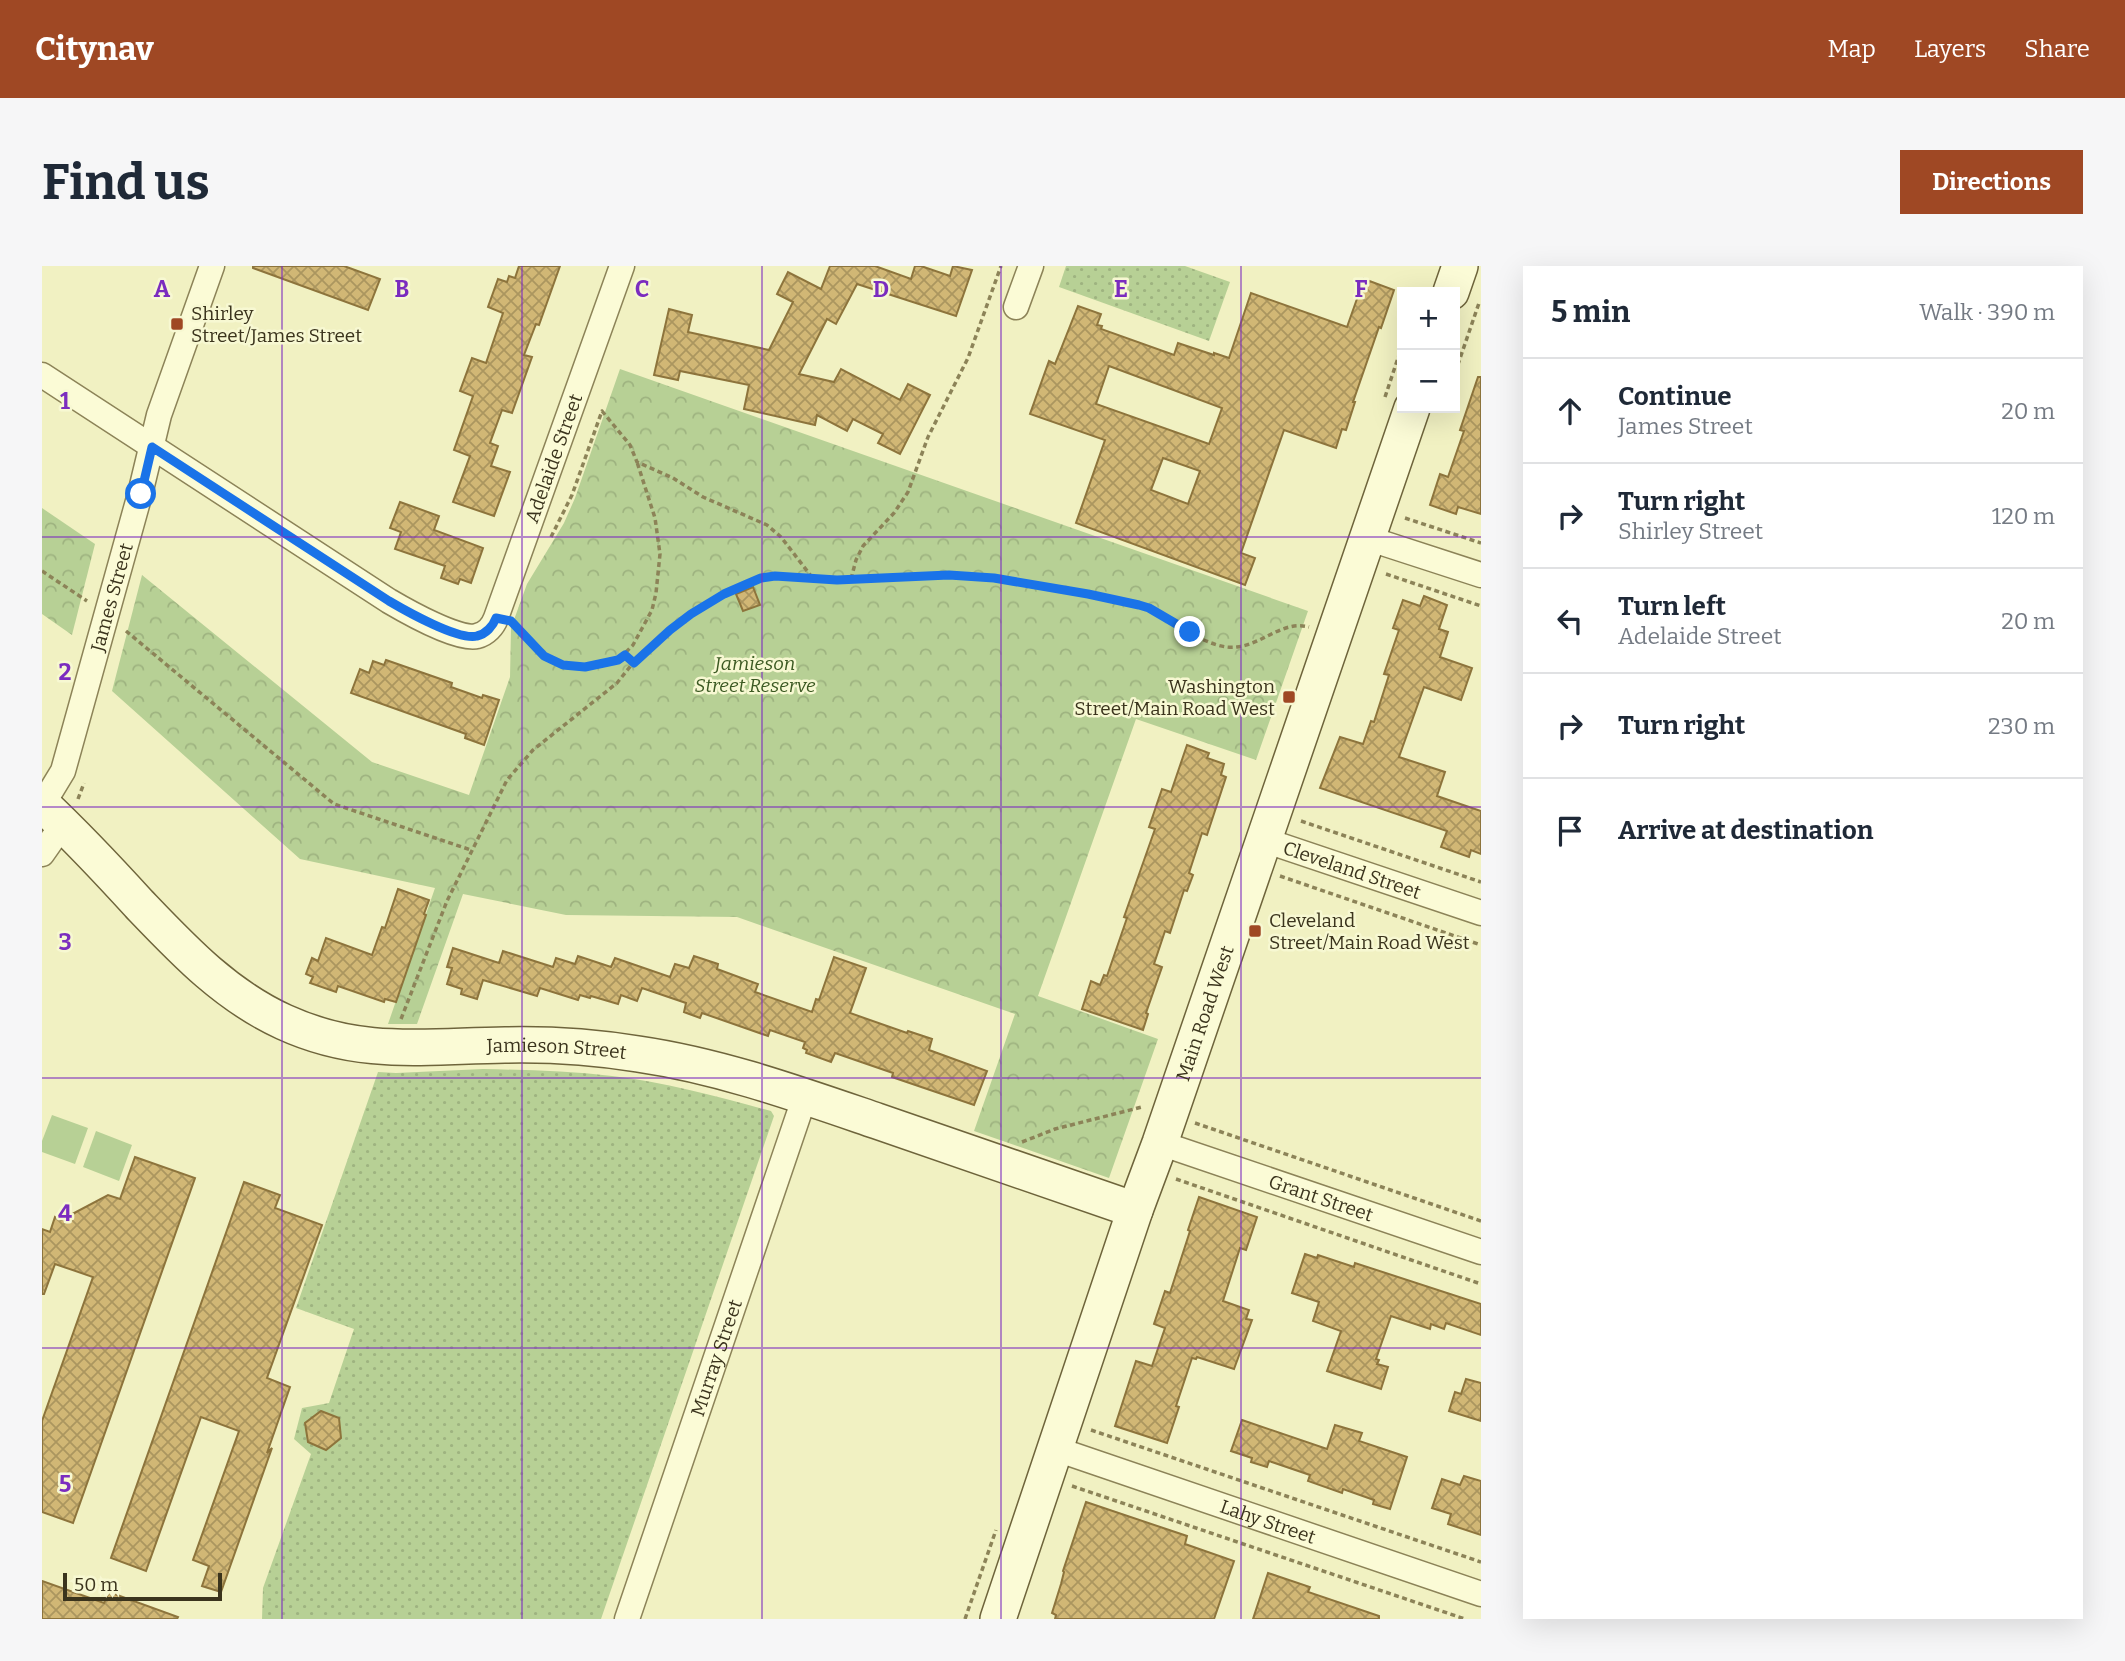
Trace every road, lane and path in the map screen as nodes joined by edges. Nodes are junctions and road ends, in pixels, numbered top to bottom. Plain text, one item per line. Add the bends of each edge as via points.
1 (212, 266) edge
2 (622, 266) edge
3 (1001, 266) edge
4 (1031, 266) edge
5 (1460, 266) edge
6 (1453, 287) edge
7 (1481, 297) edge
8 (1016, 307) dead end
9 (1460, 358) edge
10 (42, 375) edge
11 (1410, 413) edge
12 (152, 447) junction
13 (637, 462) junction
14 (1405, 518) dead end
15 (1367, 538) junction
16 (1481, 542) edge
17 (545, 547) dead end
18 (42, 571) edge
19 (1386, 574) dead end
20 (1481, 575) edge
21 (811, 576) junction
22 (851, 579) junction
23 (1481, 606) edge
24 (107, 615) junction
25 (496, 618) junction
26 (1333, 635) junction
27 (625, 655) junction
28 (634, 663) junction
29 (84, 781) dead end
30 (51, 804) edge
31 (1300, 820) dead end
32 (1264, 840) junction
33 (471, 850) junction
34 (42, 854) edge
35 (1280, 876) dead end
36 (1481, 882) edge
37 (1481, 913) edge
38 (1481, 945) edge
39 (393, 1048) junction
40 (805, 1096) junction
41 (1143, 1107) dead end
42 (1195, 1124) dead end
43 (1160, 1143) junction
44 (980, 1156) junction
45 (1176, 1180) dead end
46 (1135, 1210) junction
47 (1481, 1221) edge
48 (1481, 1252) edge
49 (1481, 1284) edge
50 (1091, 1430) dead end
51 (1056, 1448) junction
52 (1072, 1486) dead end
53 (1481, 1562) edge
54 (1481, 1594) edge
55 (627, 1619) edge
56 (998, 1619) edge
57 (1465, 1619) edge

1 - 12 street, James Street
2 - 25 street, Adelaide Street
3 - 22 path via 968,358 928,437 908,492 863,546
4 - 8 street
5 - 6 main road
7 - 9 path
10 - 12 street
11 - 15 main road, Main Road West
12 - 24 street, James Street
12 - 25 street via 413,615 468,637 484,633
13 - 17 path via 630,445 602,411 568,504
13 - 21 path via 767,525
13 - 27 path via 655,518 660,565 652,610
14 - 16 path
15 - 20 street
15 - 26 main road, Main Road West
18 - 24 path
19 - 23 path
21 - 22 path
21 - 28 path via 761,578 724,594 680,622
22 - 26 path via 970,576 1088,594 1149,608 1227,648 1250,644 1298,624
24 - 30 street, James Street
24 - 33 path via 334,804
25 - 27 path via 511,621 544,656 563,665 585,667
26 - 32 main road, Main Road West
27 - 28 path
28 - 33 path via 519,764
29 - 30 path via 77,802
30 - 34 street, James Street
30 - 39 main road, Jamieson Street via 190,957 239,998 285,1023 327,1038
31 - 36 path
32 - 37 street, Cleveland Street
32 - 43 main road, Main Road West
33 - 39 path via 447,901
35 - 38 path
39 - 40 main road, Jamieson Street via 552,1045 636,1053 722,1071
40 - 44 main road, Jamieson Street
40 - 55 street, Murray Street
41 - 44 path via 1055,1129
42 - 47 path
43 - 46 main road, Main Road West
43 - 48 street, Grant Street
44 - 46 main road, Jamieson Street
45 - 49 path
46 - 51 main road, Main Road West
50 - 53 path
51 - 54 street, Lahy Street
51 - 56 main road, Main Road West
52 - 57 path

